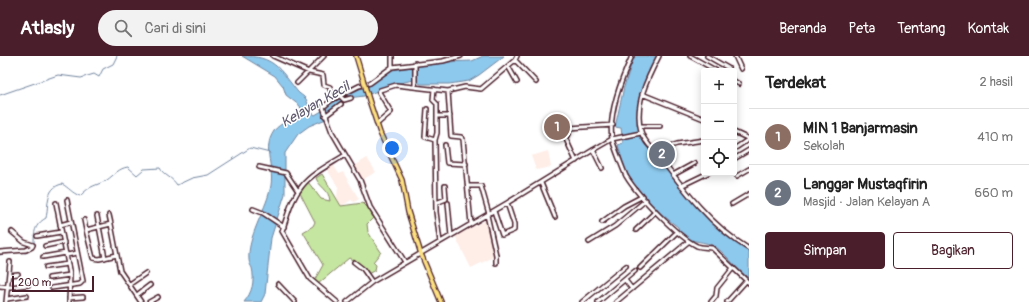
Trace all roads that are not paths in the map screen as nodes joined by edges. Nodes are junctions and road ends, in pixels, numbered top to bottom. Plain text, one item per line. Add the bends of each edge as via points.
1 (273, 56) edge
2 (324, 56) edge
3 (356, 56) edge
4 (392, 56) edge
5 (461, 56) edge
6 (517, 56) edge
7 (626, 56) edge
8 (658, 56) edge
9 (690, 56) edge
10 (707, 56) edge
11 (734, 56) edge
12 (632, 57) edge
13 (515, 60) junction
14 (415, 64) junction
15 (508, 66) junction
16 (392, 67) junction
17 (712, 68) edge
18 (728, 68) dead end
19 (742, 69) dead end
20 (309, 72) junction
21 (297, 82) dead end
22 (517, 82) dead end
23 (536, 82) dead end
24 (415, 85) junction
25 (434, 89) junction
26 (448, 91) junction
27 (642, 94) junction
28 (339, 95) junction
29 (351, 98) dead end
30 (332, 100) junction
31 (341, 104) dead end
32 (427, 108) dead end
33 (325, 116) junction
34 (437, 116) junction
35 (450, 116) junction
36 (701, 118) edge
37 (377, 124) junction
38 (613, 125) junction
39 (640, 126) junction
40 (660, 126) dead end
41 (639, 133) junction
42 (737, 133) edge
43 (614, 139) junction
44 (749, 139) edge
45 (434, 140) junction
46 (701, 141) edge
47 (445, 145) dead end
48 (737, 147) edge
49 (593, 150) junction
50 (749, 150) edge
51 (655, 152) junction
52 (345, 155) junction
53 (737, 157) edge
54 (576, 161) junction
55 (695, 163) dead end
56 (466, 164) junction
57 (259, 167) dead end
58 (602, 168) dead end
59 (749, 169) edge
60 (673, 175) junction
61 (702, 176) edge
62 (737, 176) dead end
63 (541, 183) junction
64 (445, 186) dead end
65 (468, 186) junction
66 (681, 186) junction
67 (298, 191) junction
68 (749, 194) edge
69 (642, 196) junction
70 (67, 200) dead end
71 (646, 200) junction
72 (56, 203) dead end
73 (436, 203) junction
74 (448, 203) dead end
75 (507, 203) junction
76 (732, 204) dead end
77 (253, 209) dead end
78 (494, 211) junction
79 (656, 211) junction
80 (488, 214) junction
81 (109, 215) dead end
82 (96, 216) dead end
83 (555, 217) dead end
84 (84, 220) dead end
85 (71, 222) junction
86 (602, 222) dead end
87 (111, 224) junction
88 (471, 224) junction
89 (60, 225) junction
90 (98, 226) junction
91 (284, 227) junction
92 (86, 230) junction
93 (636, 230) dead end
94 (12, 232) dead end
95 (61, 232) junction
96 (677, 232) junction
97 (37, 236) dead end
98 (451, 236) junction
99 (64, 242) junction
100 (440, 242) junction
101 (589, 242) dead end
102 (688, 242) junction
103 (45, 246) dead end
104 (749, 249) edge
105 (0, 252) edge
106 (77, 253) junction
107 (66, 254) junction
108 (421, 254) junction
109 (117, 255) junction
110 (43, 257) dead end
111 (105, 258) junction
112 (10, 262) dead end
113 (354, 262) dead end
114 (405, 262) junction
115 (68, 264) junction
116 (496, 264) dead end
117 (626, 266) dead end
118 (46, 267) dead end
119 (640, 268) dead end
120 (733, 268) junction
121 (635, 271) dead end
122 (146, 273) dead end
123 (18, 274) dead end
124 (9, 275) junction
125 (70, 275) junction
126 (49, 278) dead end
127 (625, 280) junction
128 (746, 281) junction
129 (372, 282) junction
130 (749, 283) edge
131 (130, 284) junction
132 (278, 284) dead end
133 (28, 285) dead end
134 (150, 285) dead end
135 (602, 285) junction
136 (0, 286) edge
137 (8, 286) junction
138 (69, 286) junction
139 (52, 288) dead end
140 (632, 289) junction
141 (608, 293) junction
142 (27, 296) dead end
143 (137, 296) junction
144 (158, 296) dead end
145 (83, 297) dead end
146 (69, 298) junction
147 (6, 300) edge
148 (69, 302) edge
149 (141, 302) edge
150 (149, 302) edge
151 (295, 302) edge
152 (337, 302) edge
153 (347, 302) edge
154 (442, 302) edge
155 (582, 302) edge
156 (598, 302) edge
157 (616, 302) edge
158 (711, 302) edge
159 (727, 302) edge

1 - 20 street
2 - 20 street
3 - 37 main road, bridge
4 - 16 street
5 - 14 street
6 - 13 street
7 - 12 street
8 - 27 street
9 - 17 street
10 - 18 street
11 - 19 street
12 - 38 street via 615,105
13 - 15 street
13 - 23 street
14 - 16 street
14 - 24 street
15 - 22 street
15 - 26 street via 483,88 478,90 465,87
16 - 28 street via 370,83
20 - 21 street
20 - 30 street via 323,75 323,84 330,87
24 - 25 street
24 - 37 street via 395,84 380,91 392,112
25 - 26 street
25 - 34 street via 433,100 438,104
26 - 35 street
27 - 36 street
27 - 39 street
28 - 29 street via 344,100
28 - 30 street
30 - 33 street via 323,105
31 - 33 street
32 - 45 street via 425,137
33 - 52 street
34 - 35 street
34 - 45 street via 437,138
35 - 56 street via 451,136 462,138
37 - 108 main road via 402,180 408,212
38 - 43 street
38 - 54 street via 569,128 569,134 565,137
39 - 40 street
39 - 41 street
41 - 43 street
41 - 51 street
42 - 44 street
43 - 49 street
43 - 69 street via 627,177
44 - 48 street
45 - 73 street
46 - 51 street
47 - 56 street via 447,163
49 - 54 street
49 - 58 street
50 - 53 street
51 - 60 street
52 - 67 street via 317,173
52 - 114 street via 360,180 366,200 377,220
54 - 63 street
55 - 60 street
56 - 65 street
57 - 67 street via 287,174
59 - 62 street
60 - 66 street
61 - 66 street
63 - 75 street
63 - 83 street
64 - 73 street via 446,199
65 - 80 street via 481,186
65 - 88 street
66 - 104 street via 719,229
67 - 91 street via 290,206
68 - 76 street
69 - 71 street
69 - 86 street
70 - 85 street
71 - 79 street
71 - 101 street via 615,226
72 - 89 street
73 - 100 street
74 - 98 street
75 - 78 street
75 - 78 street via 514,230 502,234
77 - 91 street via 276,220
78 - 80 street
79 - 93 street
79 - 96 street
80 - 88 street
80 - 116 street
81 - 87 street
82 - 90 street
84 - 92 street
85 - 89 street
85 - 106 street
87 - 90 street
87 - 109 street
88 - 98 street
89 - 95 street
90 - 92 street
90 - 111 street
91 - 152 street via 283,234 310,279
92 - 111 street via 93,258
94 - 105 street via 24,242 33,245 32,247 26,250
95 - 97 street
95 - 99 street
96 - 102 street
96 - 119 street
98 - 100 street
99 - 103 street
99 - 107 street
100 - 108 street
102 - 120 street via 700,248 712,248
102 - 140 street
106 - 107 street
106 - 138 street via 83,281
107 - 110 street
107 - 115 street
108 - 114 street
108 - 154 main road
109 - 111 street
109 - 131 street via 120,271
112 - 124 street
113 - 129 street via 363,269
114 - 129 street
115 - 118 street
115 - 125 street
117 - 135 street
120 - 128 street
120 - 158 street via 717,288 716,296
121 - 127 street
122 - 131 street
123 - 124 street
124 - 137 street
125 - 126 street
125 - 138 street
127 - 140 street
127 - 141 street
128 - 130 street
128 - 159 street
129 - 153 street
131 - 143 street
132 - 151 street
133 - 137 street
134 - 143 street
135 - 141 street
135 - 155 street
136 - 137 street
137 - 147 street
138 - 139 street
138 - 146 street
140 - 157 street
141 - 156 street
142 - 147 street
143 - 149 street
144 - 150 street
145 - 146 street
146 - 148 street

